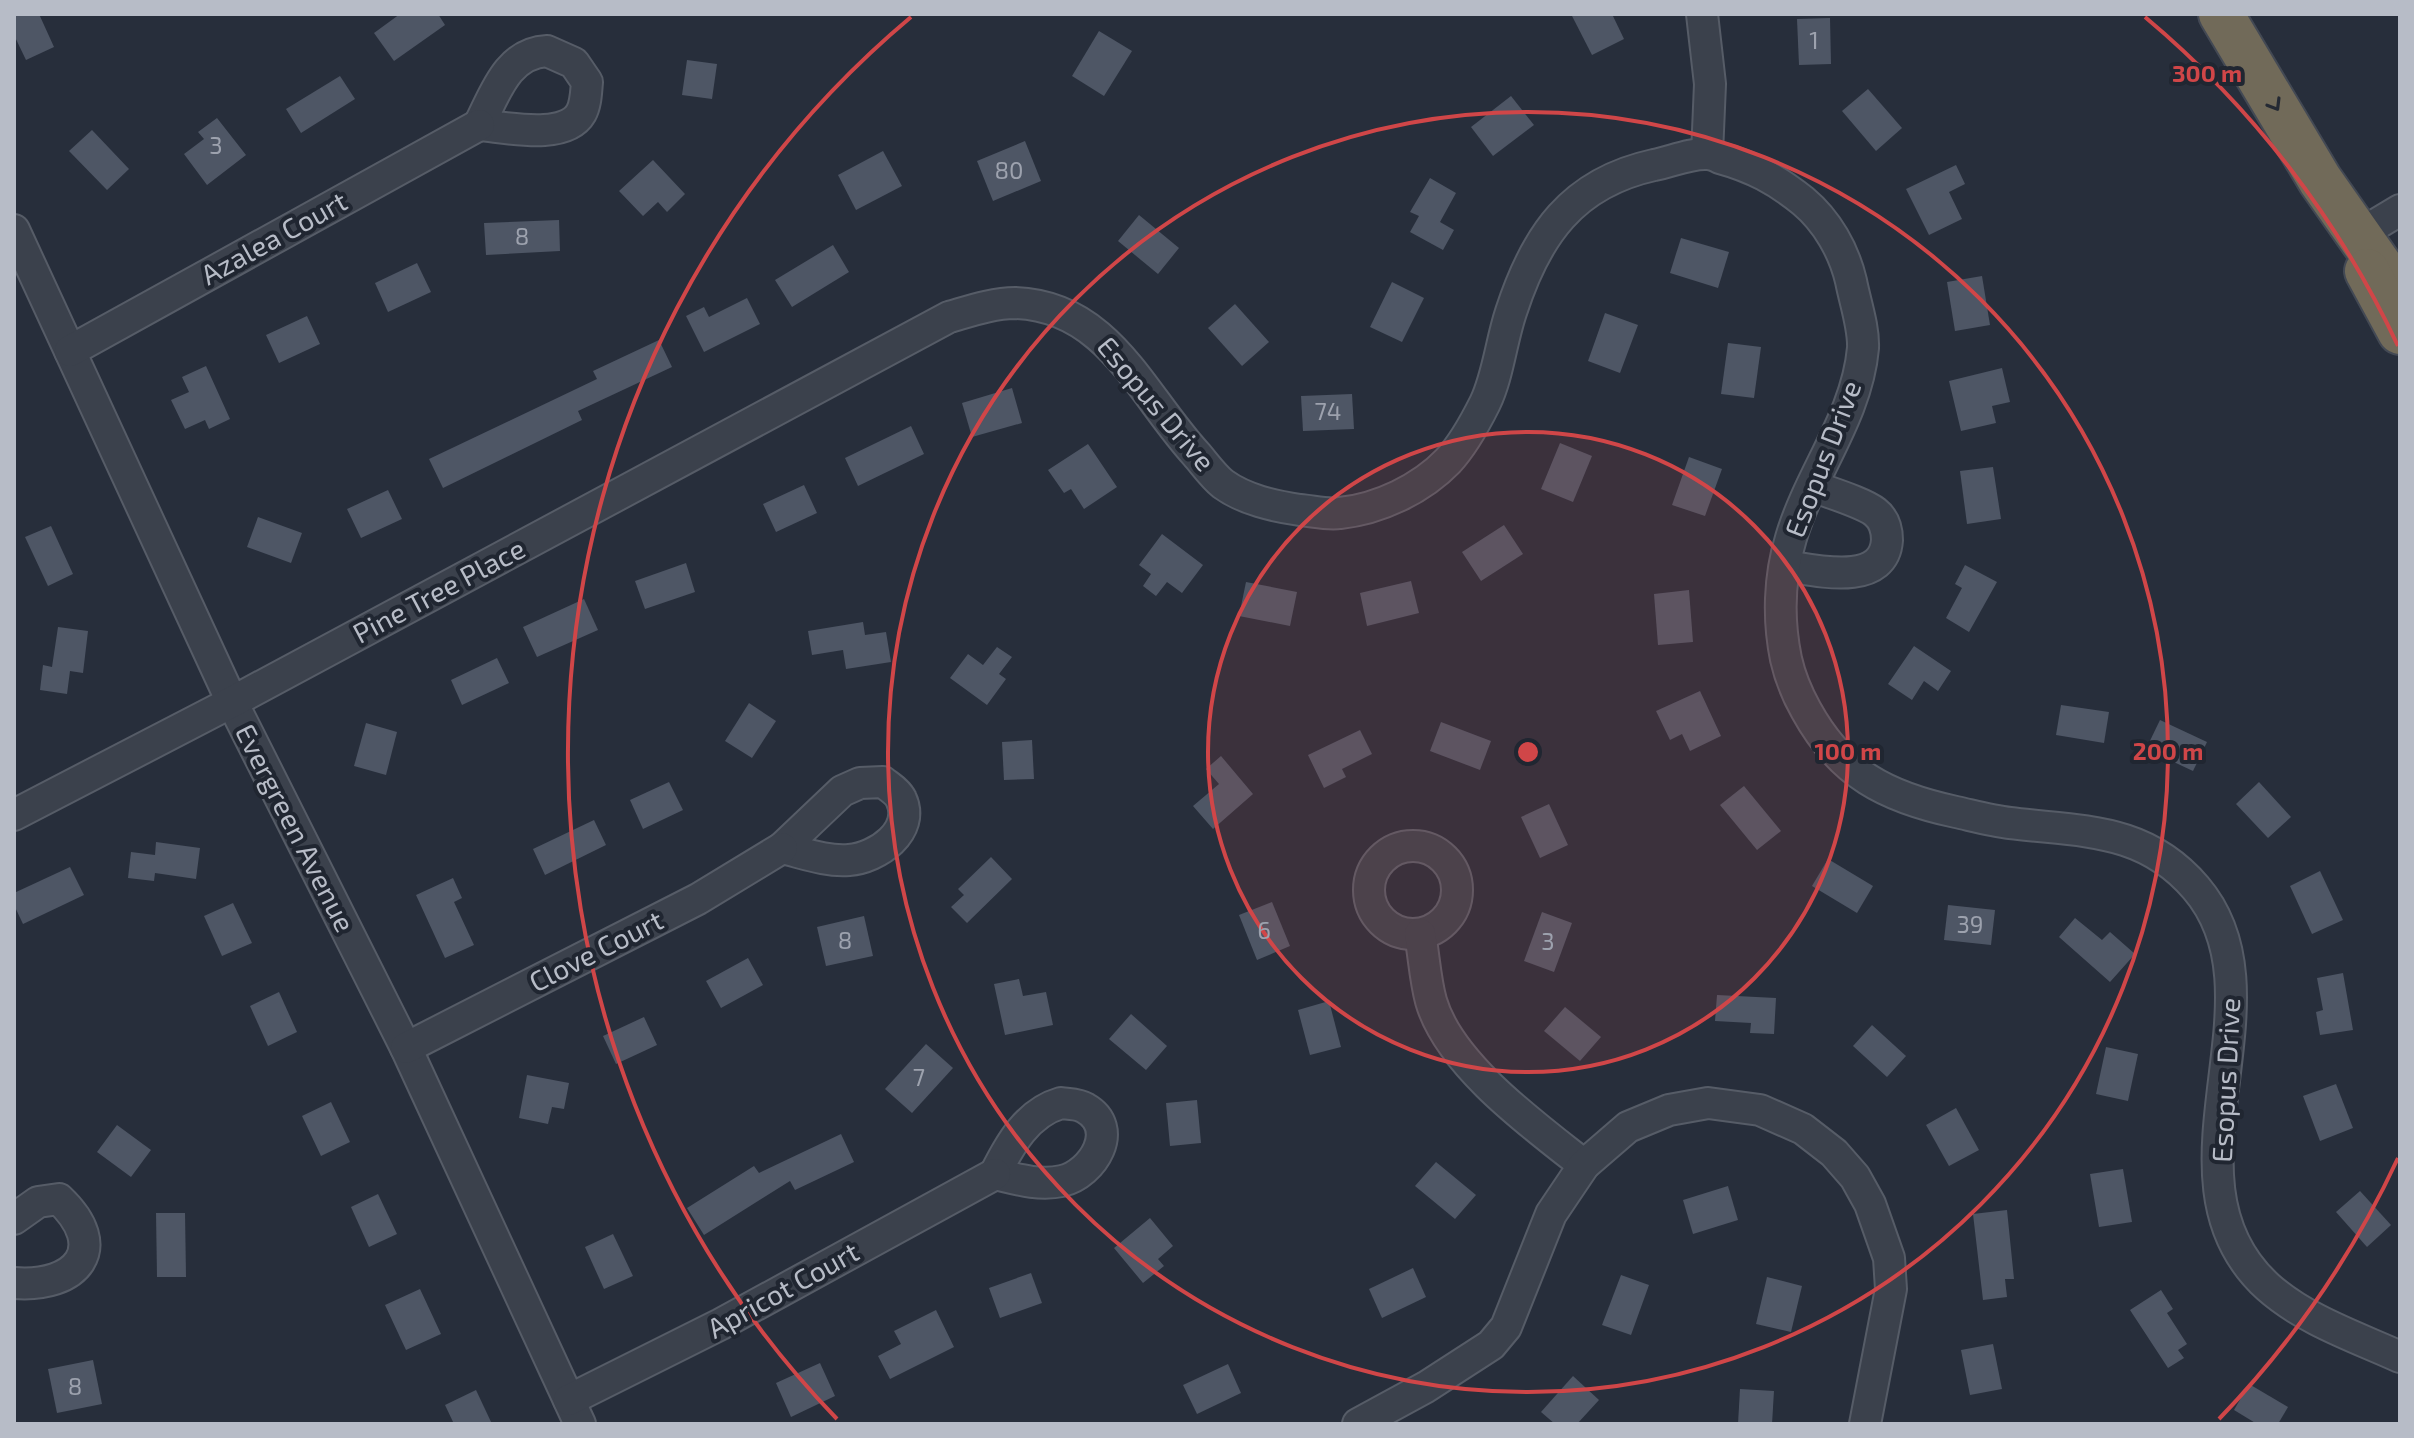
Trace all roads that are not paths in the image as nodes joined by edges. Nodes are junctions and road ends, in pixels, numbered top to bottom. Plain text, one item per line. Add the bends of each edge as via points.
1 (1702, 14) edge
2 (2221, 14) edge
3 (479, 125) dead end
4 (1707, 154) junction
5 (2320, 180) junction
6 (2400, 210) edge
7 (14, 230) edge
8 (2360, 234) junction
9 (2400, 294) edge
10 (2400, 332) edge
11 (70, 351) junction
12 (862, 363) joint
13 (1812, 486) junction
14 (1786, 566) junction
15 (232, 702) junction
16 (14, 815) edge
17 (782, 848) dead end
18 (1420, 934) dead end
19 (406, 1048) junction
20 (1584, 1165) junction
21 (995, 1174) dead end
22 (14, 1219) edge
23 (14, 1283) edge
24 (2400, 1357) edge
25 (574, 1412) edge
26 (1358, 1424) edge
27 (1865, 1424) edge

1 - 4 street via 1710,84
2 -> 5 highway
3 - 11 street, Azalea Court
4 - 12 street, Esopus Drive via 1630,170 1587,190 1544,236 1512,306 1487,399 1450,460 1400,497 1336,514 1268,506 1224,484 1110,345 1068,314 1006,303 949,317
4 - 13 street, Esopus Drive via 1775,178 1819,214 1847,262 1864,343 1852,399
5 - 8 highway
5 - 10 highway
6 - 8 street
7 - 11 street, Evergreen Avenue
8 - 9 highway
11 - 15 street, Evergreen Avenue
12 - 15 street, Pine Tree Place
13 - 14 street, Esopus Drive via 1790,540
13 - 14 street via 1875,512 1884,524 1886,547 1860,572 1843,575
14 - 24 street, Esopus Drive via 1780,606 1787,663 1798,696 1840,760 1893,795 1918,804 2006,823 2119,837 2171,864 2197,889 2223,938 2231,969 2233,1003 2218,1122 2221,1203 2241,1255 2274,1293 2316,1319
15 - 16 street, Pine Tree Place
15 - 19 street, Evergreen Avenue
17 - 19 street, Clove Court via 698,899
18 - 20 street via 1431,1001 1468,1064
19 - 25 street, Evergreen Avenue
20 - 26 street via 1551,1214 1506,1327 1491,1345
20 - 27 street via 1628,1127 1669,1110 1708,1103 1760,1110 1803,1129 1834,1153 1870,1204 1889,1258 1891,1289
21 - 25 street, Apricot Court via 721,1324
22 - 23 street via 38,1202 59,1199 73,1213 84,1240 82,1259 56,1281

